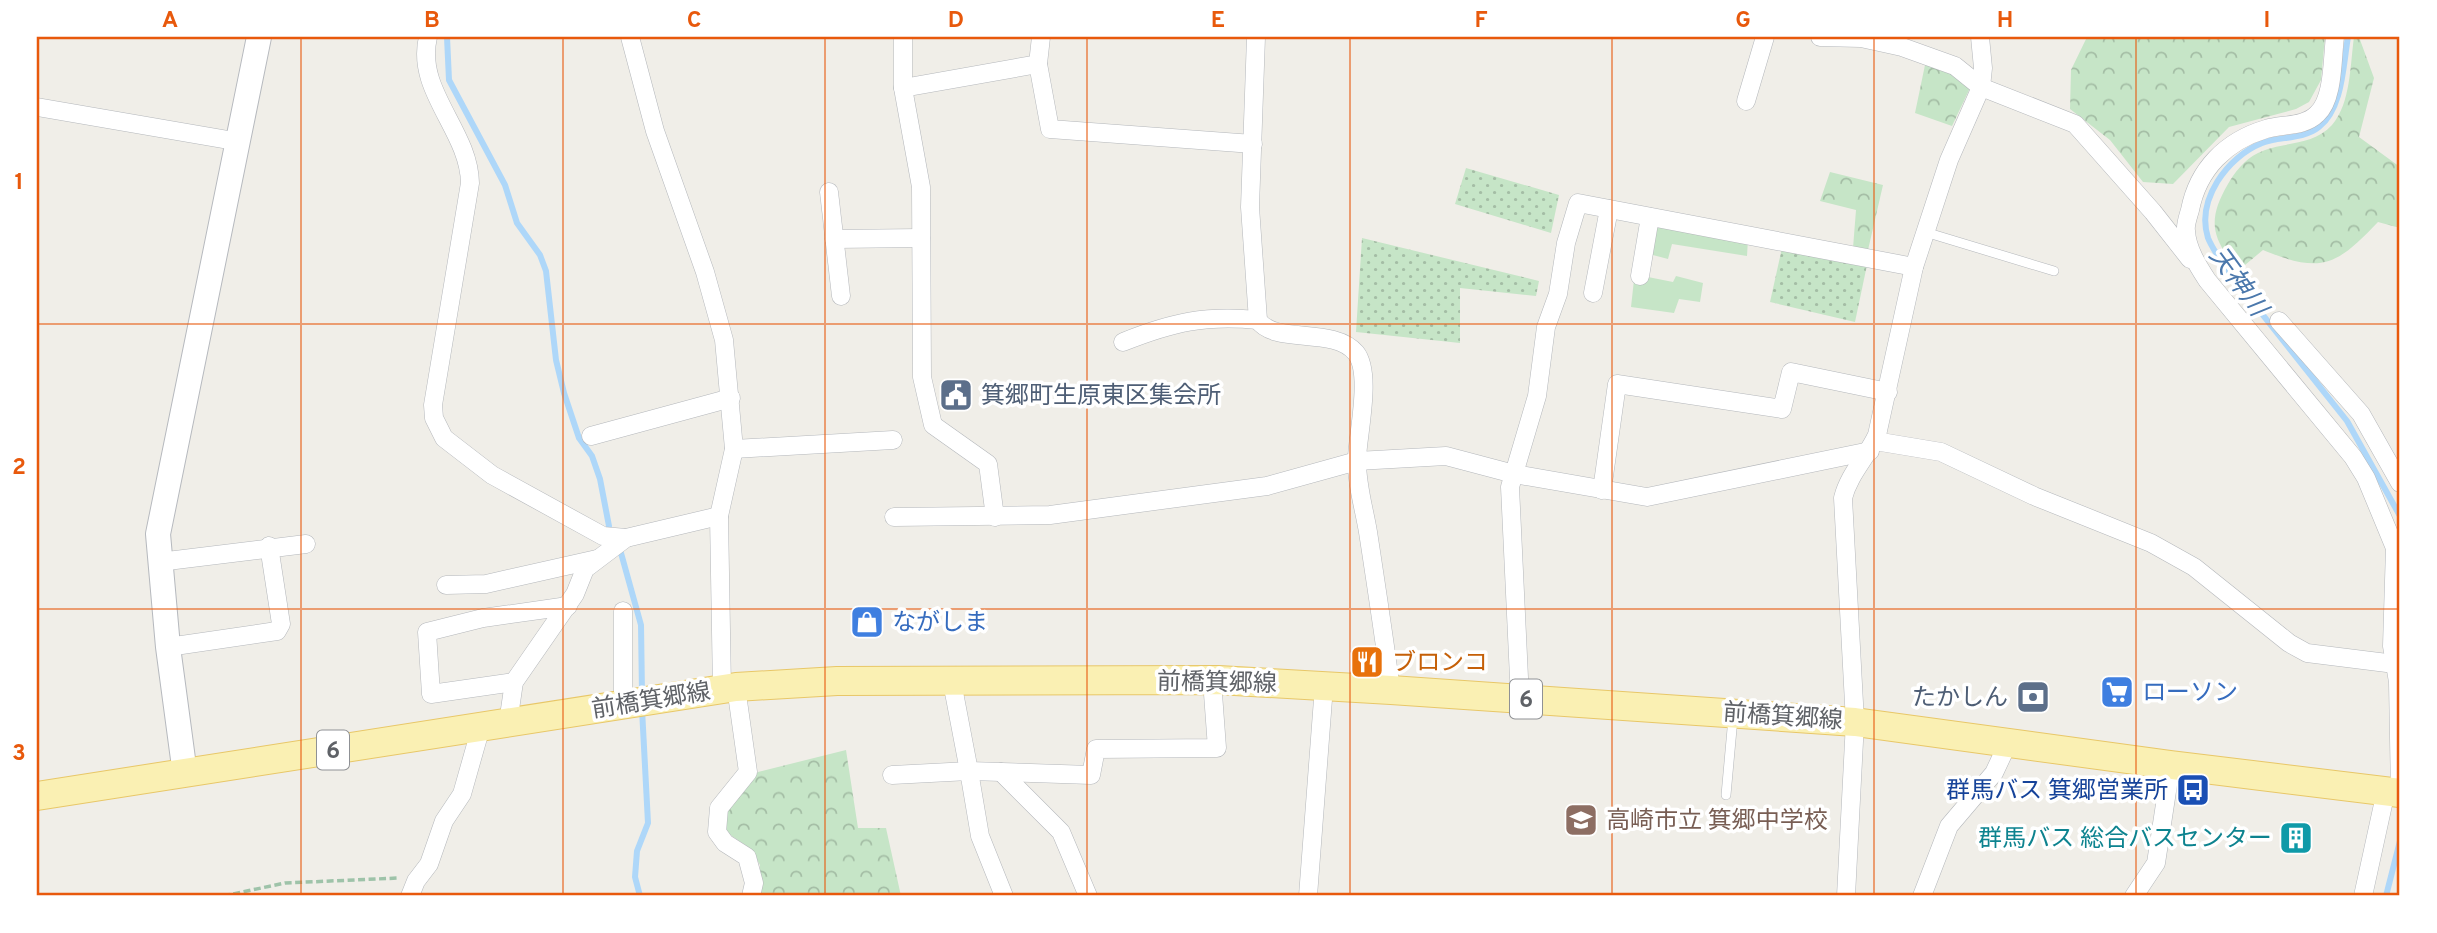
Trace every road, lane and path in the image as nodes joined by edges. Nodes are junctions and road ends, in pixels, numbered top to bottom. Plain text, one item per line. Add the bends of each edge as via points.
1 (259, 37) edge
2 (428, 37) edge
3 (629, 37) edge
4 (903, 37) edge
5 (1041, 37) edge
6 (1256, 37) edge
7 (1765, 37) edge
8 (1820, 37) edge
9 (1980, 37) edge
10 (2335, 37) edge
11 (1860, 38) edge
12 (1038, 64) junction
13 (1981, 87) junction
14 (903, 88) junction
15 (1746, 102) dead end
16 (37, 107) edge
17 (240, 142) junction
18 (1253, 144) junction
19 (829, 192) dead end
20 (1609, 209) junction
21 (1650, 217) junction
22 (1925, 232) junction
23 (834, 239) junction
24 (921, 239) junction
25 (1914, 267) junction
26 (2054, 271) dead end
27 (1640, 276) dead end
28 (2207, 281) junction
29 (1593, 293) dead end
30 (841, 296) dead end
31 (1258, 320) junction
32 (2279, 321) dead end
33 (1123, 342) dead end
34 (2312, 361) junction
35 (2293, 378) junction
36 (1888, 392) junction
37 (731, 398) junction
38 (591, 436) dead end
39 (893, 440) dead end
40 (1872, 446) junction
41 (734, 449) junction
42 (1357, 461) junction
43 (1514, 474) junction
44 (2400, 482) edge
45 (1602, 491) junction
46 (719, 516) junction
47 (894, 517) dead end
48 (995, 517) junction
49 (626, 538) junction
50 (306, 544) dead end
51 (269, 547) junction
52 (597, 559) junction
53 (159, 562) junction
54 (446, 584) dead end
55 (568, 606) junction
56 (623, 611) dead end
57 (168, 647) junction
58 (2395, 664) junction
59 (1212, 680) junction
60 (513, 682) junction
61 (952, 682) junction
62 (1324, 686) junction
63 (729, 688) junction
64 (1391, 690) junction
65 (1520, 699) junction
66 (633, 702) junction
67 (1733, 713) junction
68 (1855, 722) junction
69 (494, 725) junction
70 (2008, 743) junction
71 (2171, 765) junction
72 (969, 771) junction
73 (1001, 772) junction
74 (185, 774) junction
75 (892, 775) dead end
76 (2395, 792) edge
77 (1726, 795) dead end
78 (37, 796) edge
79 (419, 877) junction
80 (223, 896) edge
81 (410, 896) edge
82 (751, 896) edge
83 (1004, 896) edge
84 (1088, 896) edge
85 (1308, 896) edge
86 (1846, 896) edge
87 (1922, 896) edge
88 (2134, 896) edge
89 (2363, 896) edge

1 - 17 street
2 - 49 street via 425,63 430,83 466,152 470,183 434,418 444,438 492,475 603,536
3 - 37 street via 655,131 705,272 724,340
4 - 14 street
5 - 12 street
6 - 18 street
7 - 15 street
8 - 11 street
9 - 13 street
10 - 28 street via 2326,98 2319,114 2236,141 2203,173 2185,230
11 - 13 street via 1955,66
12 - 14 street
12 - 18 street via 1050,129
13 - 22 street via 1949,160
13 - 28 street via 2075,124
14 - 24 street via 921,187
16 - 17 street
17 - 53 street via 158,534
18 - 31 street via 1250,207
19 - 23 street
20 - 21 street
20 - 29 street
20 - 43 street via 1578,203 1546,327 1537,396
21 - 25 street
21 - 27 street
22 - 25 street
22 - 26 lane
23 - 24 street
23 - 30 street
24 - 48 street via 922,377 933,425 988,464
25 - 36 street
28 - 35 street
31 - 33 street via 1224,317 1168,324
31 - 42 street via 1272,330 1325,337 1356,353 1363,377
32 - 34 street
34 - 35 street
34 - 44 street via 2361,415
35 - 58 street via 2366,478 2392,539
36 - 40 street
36 - 45 street via 1791,372 1782,410 1617,384
37 - 38 street
37 - 41 street
39 - 41 street
40 - 45 street via 1647,497
40 - 58 street via 1941,452 2151,543 2194,567 2307,653
40 - 68 street via 1847,482 1843,498
41 - 46 street
42 - 43 street via 1446,456
42 - 48 street via 1267,486 1050,515
42 - 64 street
43 - 45 street
43 - 65 street via 1510,526
46 - 49 street
46 - 63 street
47 - 48 street
49 - 52 street
50 - 51 street
51 - 53 street
51 - 57 street via 281,624 277,631
52 - 54 street via 486,584
52 - 55 street via 585,569
53 - 57 street
55 - 60 street
55 - 60 street via 483,618 427,632 431,694
56 - 66 street
57 - 74 street
58 - 76 street
59 - 61 main road, 前橋箕郷線 / 6
59 - 62 main road, 前橋箕郷線 / 6
59 - 73 street via 1217,748 1096,749 1091,775
60 - 69 street
61 - 63 main road, 前橋箕郷線 / 6 via 837,681
61 - 72 street
62 - 64 main road, 前橋箕郷線 / 6
62 - 85 street
63 - 66 main road, 前橋箕郷線 / 6
63 - 82 street via 748,772 719,808 717,832 725,843 747,856 754,883
64 - 65 main road, 前橋箕郷線 / 6
65 - 67 main road, 前橋箕郷線 / 6
66 - 69 main road, 前橋箕郷線 / 6
67 - 68 main road, 前橋箕郷線 / 6
67 - 77 lane
68 - 70 main road, 前橋箕郷線 / 6
68 - 86 street
69 - 74 main road, 前橋箕郷線 / 6
69 - 79 street
70 - 71 main road, 前橋箕郷線 / 6
70 - 87 street via 1994,773 1949,826
71 - 76 main road, 前橋箕郷線 / 6
71 - 88 street via 2156,863
72 - 73 street
72 - 75 street
72 - 83 street via 980,835
73 - 84 street via 1061,832
74 - 78 main road, 前橋箕郷線 / 6
76 - 89 street
79 - 80 path via 285,883
79 - 81 street

